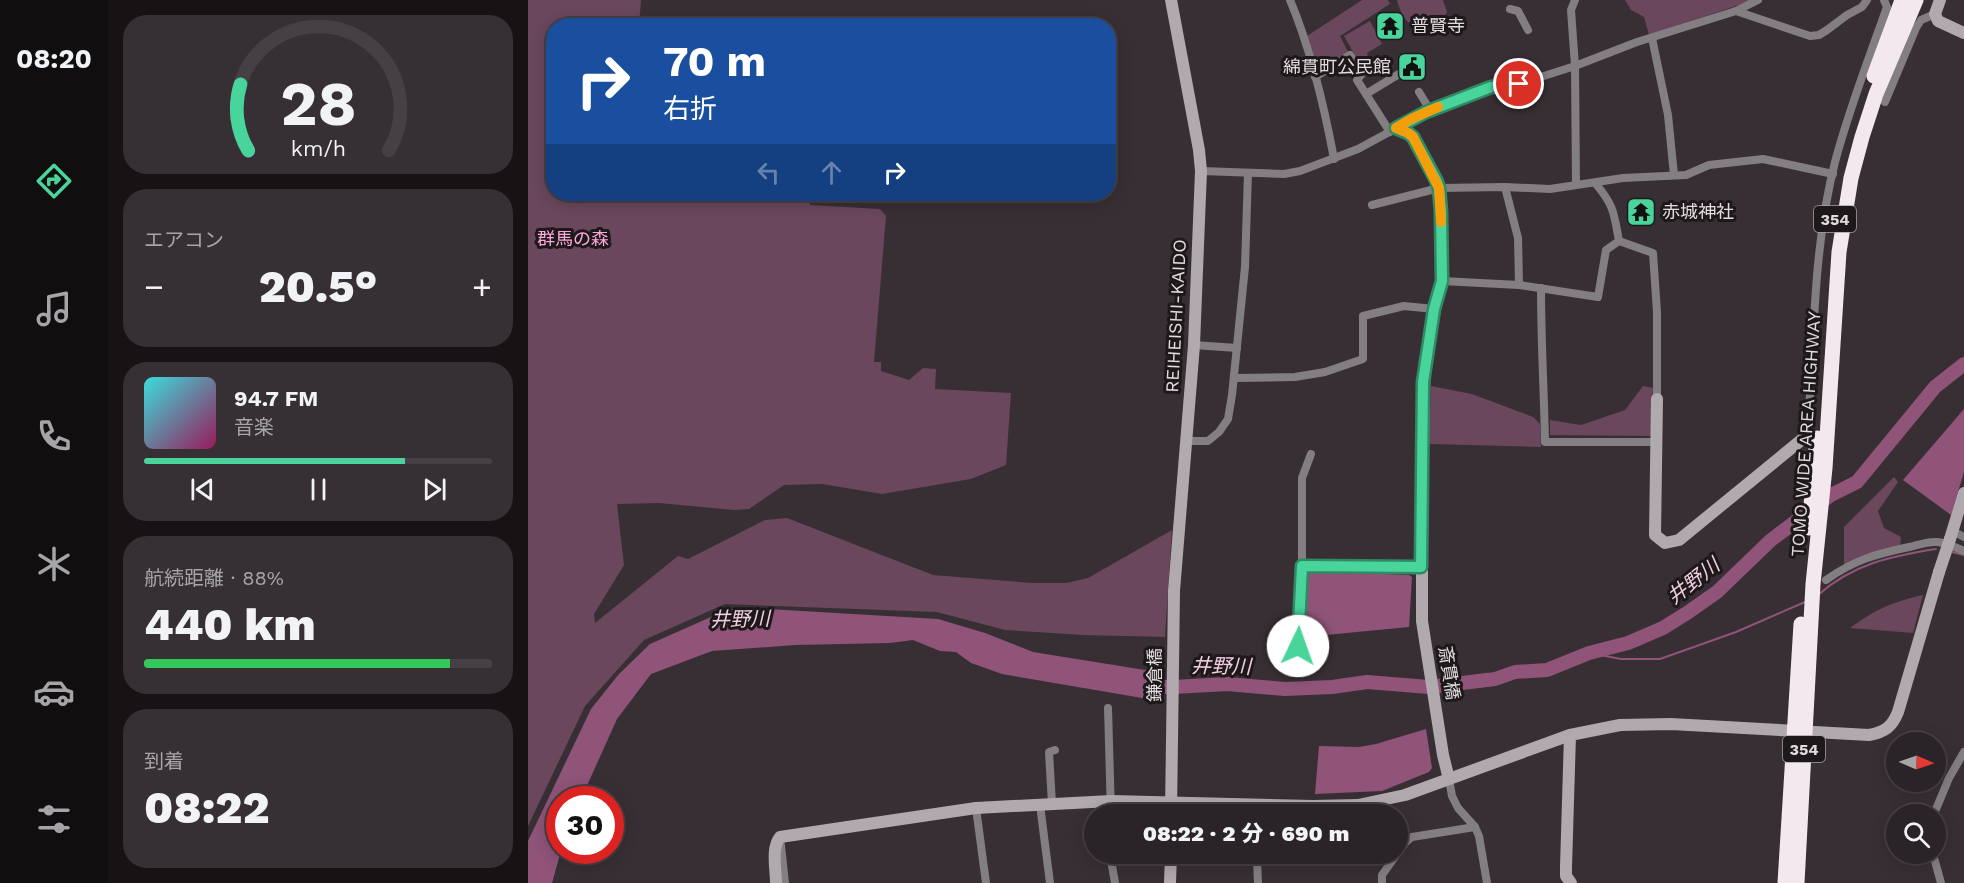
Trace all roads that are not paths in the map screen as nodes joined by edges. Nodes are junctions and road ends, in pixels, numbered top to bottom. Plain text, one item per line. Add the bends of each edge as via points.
1 (1171, 0) edge
2 (1290, 0) edge
3 (1575, 0) edge
4 (1758, 0) edge
5 (1867, 0) edge
6 (1884, 0) edge
7 (1902, 0) edge
8 (1916, 0) edge
9 (1940, 0) edge
10 (1510, 9) dead end
11 (1736, 11) junction
12 (1935, 14) junction
13 (1528, 30) dead end
14 (1964, 33) edge
15 (1652, 38) junction
16 (1575, 66) junction
17 (1404, 71) dead end
18 (1315, 77) junction
19 (1419, 92) dead end
20 (1366, 94) junction
21 (1885, 102) dead end
22 (1430, 110) junction
23 (1393, 130) junction
24 (1334, 159) junction
25 (1201, 171) junction
26 (1248, 173) junction
27 (1833, 174) junction
28 (1674, 175) junction
29 (1595, 183) junction
30 (1576, 184) junction
31 (1505, 187) junction
32 (1439, 188) junction
33 (1372, 205) dead end
34 (1619, 241) junction
35 (1442, 281) junction
36 (1519, 285) junction
37 (1541, 288) junction
38 (1434, 309) junction
39 (1194, 345) junction
40 (1237, 348) junction
41 (1425, 359) joint
42 (1235, 378) junction
43 (1657, 399) joint
44 (1808, 429) joint
45 (1187, 441) junction
46 (1657, 442) junction
47 (1822, 443) junction
48 (1311, 454) dead end
49 (1964, 493) edge
50 (1964, 537) edge
51 (1949, 538) junction
52 (1964, 551) edge
53 (1947, 560) dead end
54 (1302, 566) junction
55 (1421, 567) junction
56 (1814, 585) junction
57 (1173, 636) joint
58 (1298, 646) dead end
59 (1108, 708) dead end
60 (1799, 732) junction
61 (1570, 735) junction
62 (1055, 750) dead end
63 (1964, 752) edge
64 (1449, 779) junction
65 (1111, 801) junction
66 (1046, 804) junction
67 (1134, 804) edge
68 (1171, 804) edge
69 (1363, 804) edge
70 (1938, 804) edge
71 (976, 808) junction
72 (1475, 827) junction
73 (780, 837) junction
74 (1408, 840) edge
75 (1112, 864) edge
76 (1171, 864) edge
77 (1257, 864) edge
78 (1390, 864) edge
79 (1936, 864) edge
80 (776, 883) edge
81 (785, 883) edge
82 (986, 883) edge
83 (1050, 883) edge
84 (1115, 883) edge
85 (1170, 883) edge
86 (1258, 883) edge
87 (1382, 883) edge
88 (1487, 883) edge
89 (1571, 883) edge
90 (1785, 883) edge
91 (1797, 883) edge
92 (1941, 883) edge

1 - 25 street, REIHEISHI-KAIDO
2 - 18 street
3 - 16 street via 1571,10
4 - 11 street
5 - 11 street via 1827,30 1810,36
6 - 27 street via 1887,7
7 - 47 highway, TOMO WIDE AREA HIGHWAY / 354 via 1860,113 1837,205 1830,253
8 - 47 highway, TOMO WIDE AREA HIGHWAY / 354 via 1876,94 1851,178 1839,252
9 - 12 street
10 - 13 street via 1518,11
11 - 15 street
12 - 14 street via 1943,25
12 - 21 street via 1921,20 1916,28
15 - 16 street
15 - 28 street via 1668,115
16 - 22 street via 1519,84 1491,87
16 - 30 street
17 - 20 street
18 - 20 street via 1350,55 1362,74 1357,80
18 - 24 street
19 - 22 street
20 - 23 street
22 - 23 street
23 - 24 street
23 - 32 street via 1413,137
24 - 26 street via 1284,174
25 - 26 street
25 - 39 street, REIHEISHI-KAIDO
26 - 40 street
27 - 28 street via 1764,159 1709,165 1690,174
27 - 44 street via 1819,260
28 - 29 street
29 - 30 street
29 - 34 street via 1610,200
30 - 31 street via 1550,189
31 - 32 street
31 - 36 street via 1518,238
32 - 33 street
32 - 35 street
34 - 37 street via 1606,250 1598,297
34 - 43 street via 1653,253
35 - 36 street
35 - 38 street
36 - 37 street
37 - 46 street via 1545,442
38 - 41 street
38 - 42 street via 1404,306 1363,316 1363,359 1295,377
39 - 40 street
39 - 45 street, REIHEISHI-KAIDO
40 - 42 street
41 - 55 street, 斎貫橋
42 - 45 street via 1228,419 1220,432 1208,441
43 - 46 street
44 - 46 street via 1805,437 1679,540 1670,543 1655,535
45 - 57 street, REIHEISHI-KAIDO
47 - 56 highway, TOMO WIDE AREA HIGHWAY / 354 via 1812,546
48 - 54 street via 1302,478
49 - 51 street
50 - 51 street
51 - 52 street
51 - 53 street
51 - 56 street via 1863,558
51 - 60 street, bridge via 1893,723 1869,735
54 - 55 street
54 - 58 street
55 - 64 street, 斎貫橋 via 1422,621
56 - 60 highway, TOMO WIDE AREA HIGHWAY / 354 via 1806,618
57 - 68 street, 鎌倉橋
59 - 65 street
60 - 61 street via 1671,724 1620,725
60 - 90 highway, TOMO WIDE AREA HIGHWAY / 354
60 - 91 highway, TOMO WIDE AREA HIGHWAY / 354
61 - 64 street
61 - 89 street via 1566,876
62 - 66 street via 1049,752
63 - 70 street
64 - 69 street via 1406,795
64 - 72 street via 1458,808
65 - 66 street
65 - 67 street
66 - 71 street
66 - 83 street
71 - 73 street
71 - 82 street
72 - 74 street
72 - 88 street
73 - 80 street via 775,848
73 - 81 street
75 - 84 street
76 - 85 street
77 - 86 street
78 - 87 street via 1382,875
79 - 92 street

